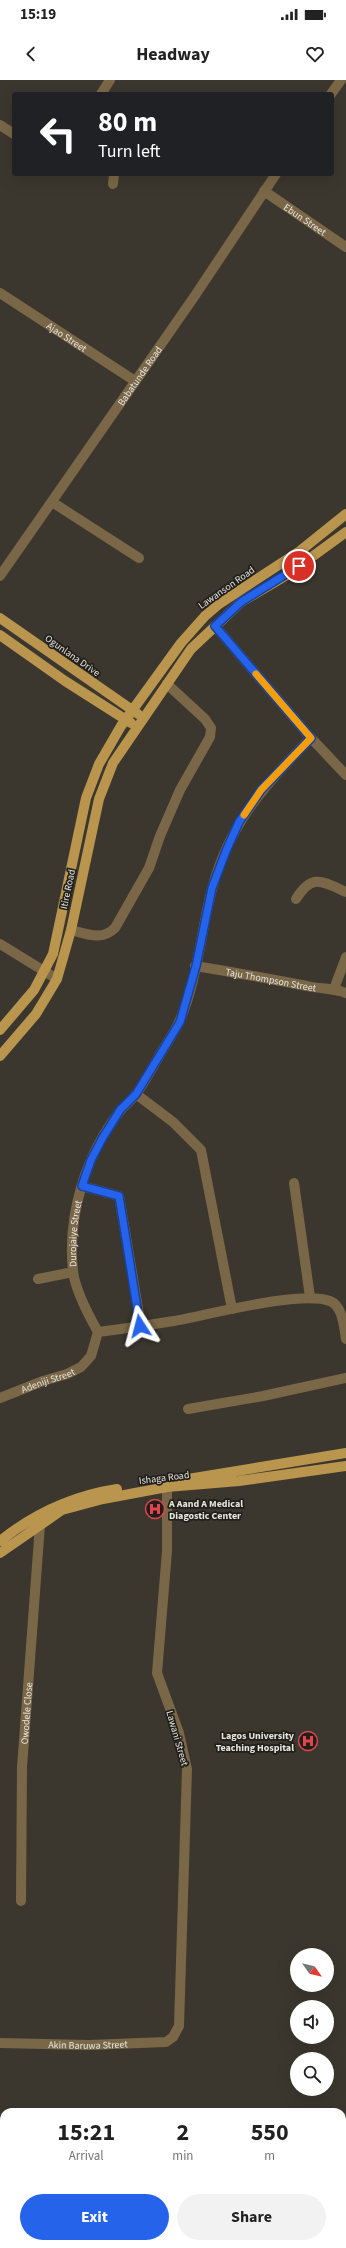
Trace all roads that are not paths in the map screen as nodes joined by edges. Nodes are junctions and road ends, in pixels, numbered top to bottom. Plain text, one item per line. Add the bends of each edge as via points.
1 (110, 80) edge
2 (340, 80) edge
3 (102, 92) edge
4 (332, 92) edge
5 (0, 125) edge
6 (12, 133) edge
7 (275, 176) edge
8 (264, 191) junction
9 (346, 247) edge
10 (0, 293) edge
11 (134, 381) junction
12 (52, 502) junction
13 (346, 514) edge
14 (346, 532) edge
15 (139, 558) dead end
16 (0, 576) edge
17 (0, 618) edge
18 (215, 626) junction
19 (0, 635) edge
20 (167, 684) junction
21 (133, 710) junction
22 (144, 718) junction
23 (125, 719) junction
24 (137, 728) junction
25 (311, 738) junction
26 (346, 775) edge
27 (346, 892) edge
28 (296, 899) dead end
29 (71, 930) junction
30 (0, 944) edge
31 (346, 957) edge
32 (196, 966) junction
33 (45, 973) junction
34 (57, 979) junction
35 (334, 989) junction
36 (346, 993) edge
37 (0, 1030) edge
38 (0, 1056) edge
39 (136, 1094) junction
40 (294, 1183) dead end
41 (82, 1186) junction
42 (73, 1272) junction
43 (38, 1279) dead end
44 (310, 1297) junction
45 (232, 1309) junction
46 (140, 1326) junction
47 (98, 1332) junction
48 (346, 1339) edge
49 (346, 1378) edge
50 (0, 1398) edge
51 (188, 1409) dead end
52 (346, 1453) edge
53 (346, 1466) edge
54 (167, 1487) junction
55 (40, 1525) junction
56 (0, 1541) edge
57 (0, 1553) edge
58 (21, 1901) dead end
59 (173, 2037) joint
60 (0, 2043) edge

1 - 3 street
2 - 4 street
5 - 6 street
7 - 8 street, Babatunde Road
8 - 9 street, Ebun Street
8 - 11 street, Babatunde Road
10 - 11 street, Ajao Street
11 - 12 street, Babatunde Road
12 - 15 street
12 - 16 street, Babatunde Road
13 - 21 main road, Lawanson Road via 300,551 205,616 181,642
14 - 18 main road, Lawanson Road via 287,575 241,602
17 - 21 main road, Ogunlana Drive
18 - 20 main road, Lawanson Road via 191,649
18 - 25 street
19 - 23 main road
20 - 22 main road, Lawanson Road
20 - 29 street via 205,719 211,728 210,737 180,790 149,868 115,928 109,935 98,937
21 - 22 main road, Ogunlana Drive
21 - 23 main road, Lawanson Road
22 - 24 main road, Itire Road
23 - 24 main road
23 - 33 main road, Itire Road via 99,764 86,798 53,954
24 - 29 main road, Itire Road via 113,763 101,791
25 - 26 street
25 - 32 street, Durojaiye Street via 261,790 239,822 212,888
27 - 28 street via 323,882 312,881
29 - 34 main road, Itire Road
30 - 33 street
31 - 35 street
32 - 35 street, Taju Thompson Street via 308,987
32 - 39 street, Durojaiye Street via 180,1022
33 - 34 street
33 - 37 main road, Itire Road
34 - 38 main road, Itire Road via 36,1014
35 - 36 street, Taju Thompson Street
39 - 41 street, Durojaiye Street via 120,1110 102,1139
39 - 45 street via 173,1122 201,1150
40 - 44 street
41 - 42 street, Durojaiye Street via 74,1224
41 - 46 street via 119,1196
42 - 43 street
42 - 47 street, Durojaiye Street via 87,1312
44 - 45 street
44 - 48 street via 332,1302 341,1313
45 - 46 street
46 - 47 street
47 - 50 street, Adeniji Street via 91,1356 81,1367
49 - 51 street
52 - 56 main road, Ishaga Road via 95,1493 59,1504 36,1515
53 - 54 main road, Ishaga Road via 239,1481
54 - 55 main road, Ishaga Road via 121,1495 62,1510
54 - 59 street, Lawani Street via 167,1551 157,1673 179,1733 187,1769 179,2026
55 - 57 main road, Ishaga Road
55 - 58 street, Owodele Close via 22,1767
59 - 60 street, Akin Baruwa Street via 166,2042 158,2043

